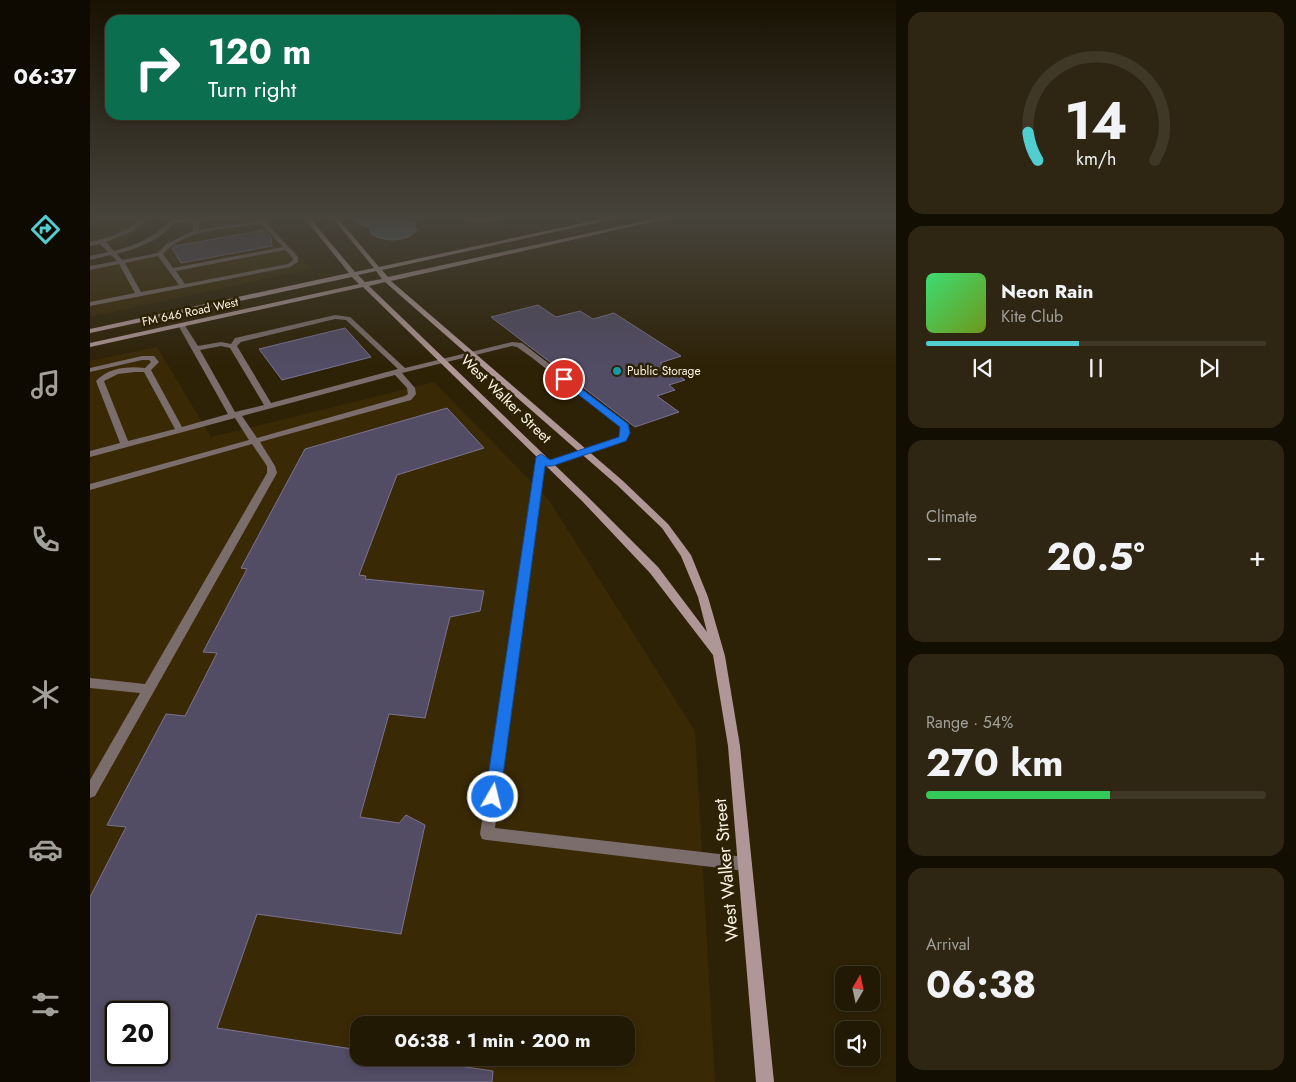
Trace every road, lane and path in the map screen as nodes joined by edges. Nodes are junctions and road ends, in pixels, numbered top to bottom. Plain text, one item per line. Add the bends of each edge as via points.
1 (112, 266) edge
2 (123, 266) edge
3 (169, 266) edge
4 (190, 266) edge
5 (282, 266) edge
6 (348, 266) edge
7 (376, 266) edge
8 (390, 266) edge
9 (448, 266) edge
10 (378, 269) junction
11 (172, 270) junction
12 (90, 272) edge
13 (354, 274) junction
14 (387, 280) junction
15 (364, 285) junction
16 (184, 286) junction
17 (138, 295) junction
18 (90, 304) edge
19 (182, 325) junction
20 (90, 331) edge
21 (90, 345) edge
22 (233, 346) junction
23 (195, 349) junction
24 (473, 353) junction
25 (441, 361) junction
26 (90, 370) edge
27 (147, 370) junction
28 (400, 371) junction
29 (269, 406) junction
30 (235, 415) junction
31 (180, 430) junction
32 (254, 440) junction
33 (125, 444) junction
34 (586, 452) junction
35 (90, 454) edge
36 (545, 461) junction
37 (90, 487) edge
38 (719, 656) junction
39 (90, 683) edge
40 (148, 689) junction
41 (90, 792) edge
42 (744, 864) junction
43 (765, 1082) edge

1 - 12 lane
2 - 17 lane
3 - 11 lane
4 - 11 lane
5 - 16 lane
6 - 13 street, West Walker Street
7 - 10 street, West Walker Street
8 - 10 street, FM 646 Road West
9 - 14 street, FM 646 Road West
10 - 13 street, FM 646 Road West
10 - 14 street, West Walker Street
11 - 16 lane
13 - 15 street, West Walker Street
13 - 20 street, FM 646 Road West
14 - 15 street, FM 646 Road West
14 - 24 street, West Walker Street
15 - 19 street, FM 646 Road West
15 - 25 street, West Walker Street
16 - 17 lane
17 - 18 lane
19 - 21 street, FM 646 Road West
19 - 23 lane
22 - 23 lane via 221,344
22 - 28 lane via 238,340 335,317 348,318
22 - 29 lane
23 - 30 lane
24 - 25 lane
24 - 34 street, West Walker Street
24 - 34 lane via 519,345 625,426 623,439
25 - 28 lane
25 - 36 street, West Walker Street
26 - 27 lane via 151,358 155,362
27 - 31 lane
27 - 33 lane via 135,368 105,376 100,381
28 - 29 lane
28 - 32 lane via 412,388 408,398
29 - 30 lane
30 - 31 lane
30 - 32 lane
31 - 33 lane
32 - 37 lane
32 - 40 lane via 272,466 272,473
33 - 35 lane
34 - 36 lane
34 - 38 street, West Walker Street via 666,526 686,555 703,598
36 - 38 street, West Walker Street via 654,570
36 - 42 lane via 487,834
38 - 42 street, West Walker Street via 734,746
39 - 40 lane
40 - 41 lane
42 - 43 street, West Walker Street

